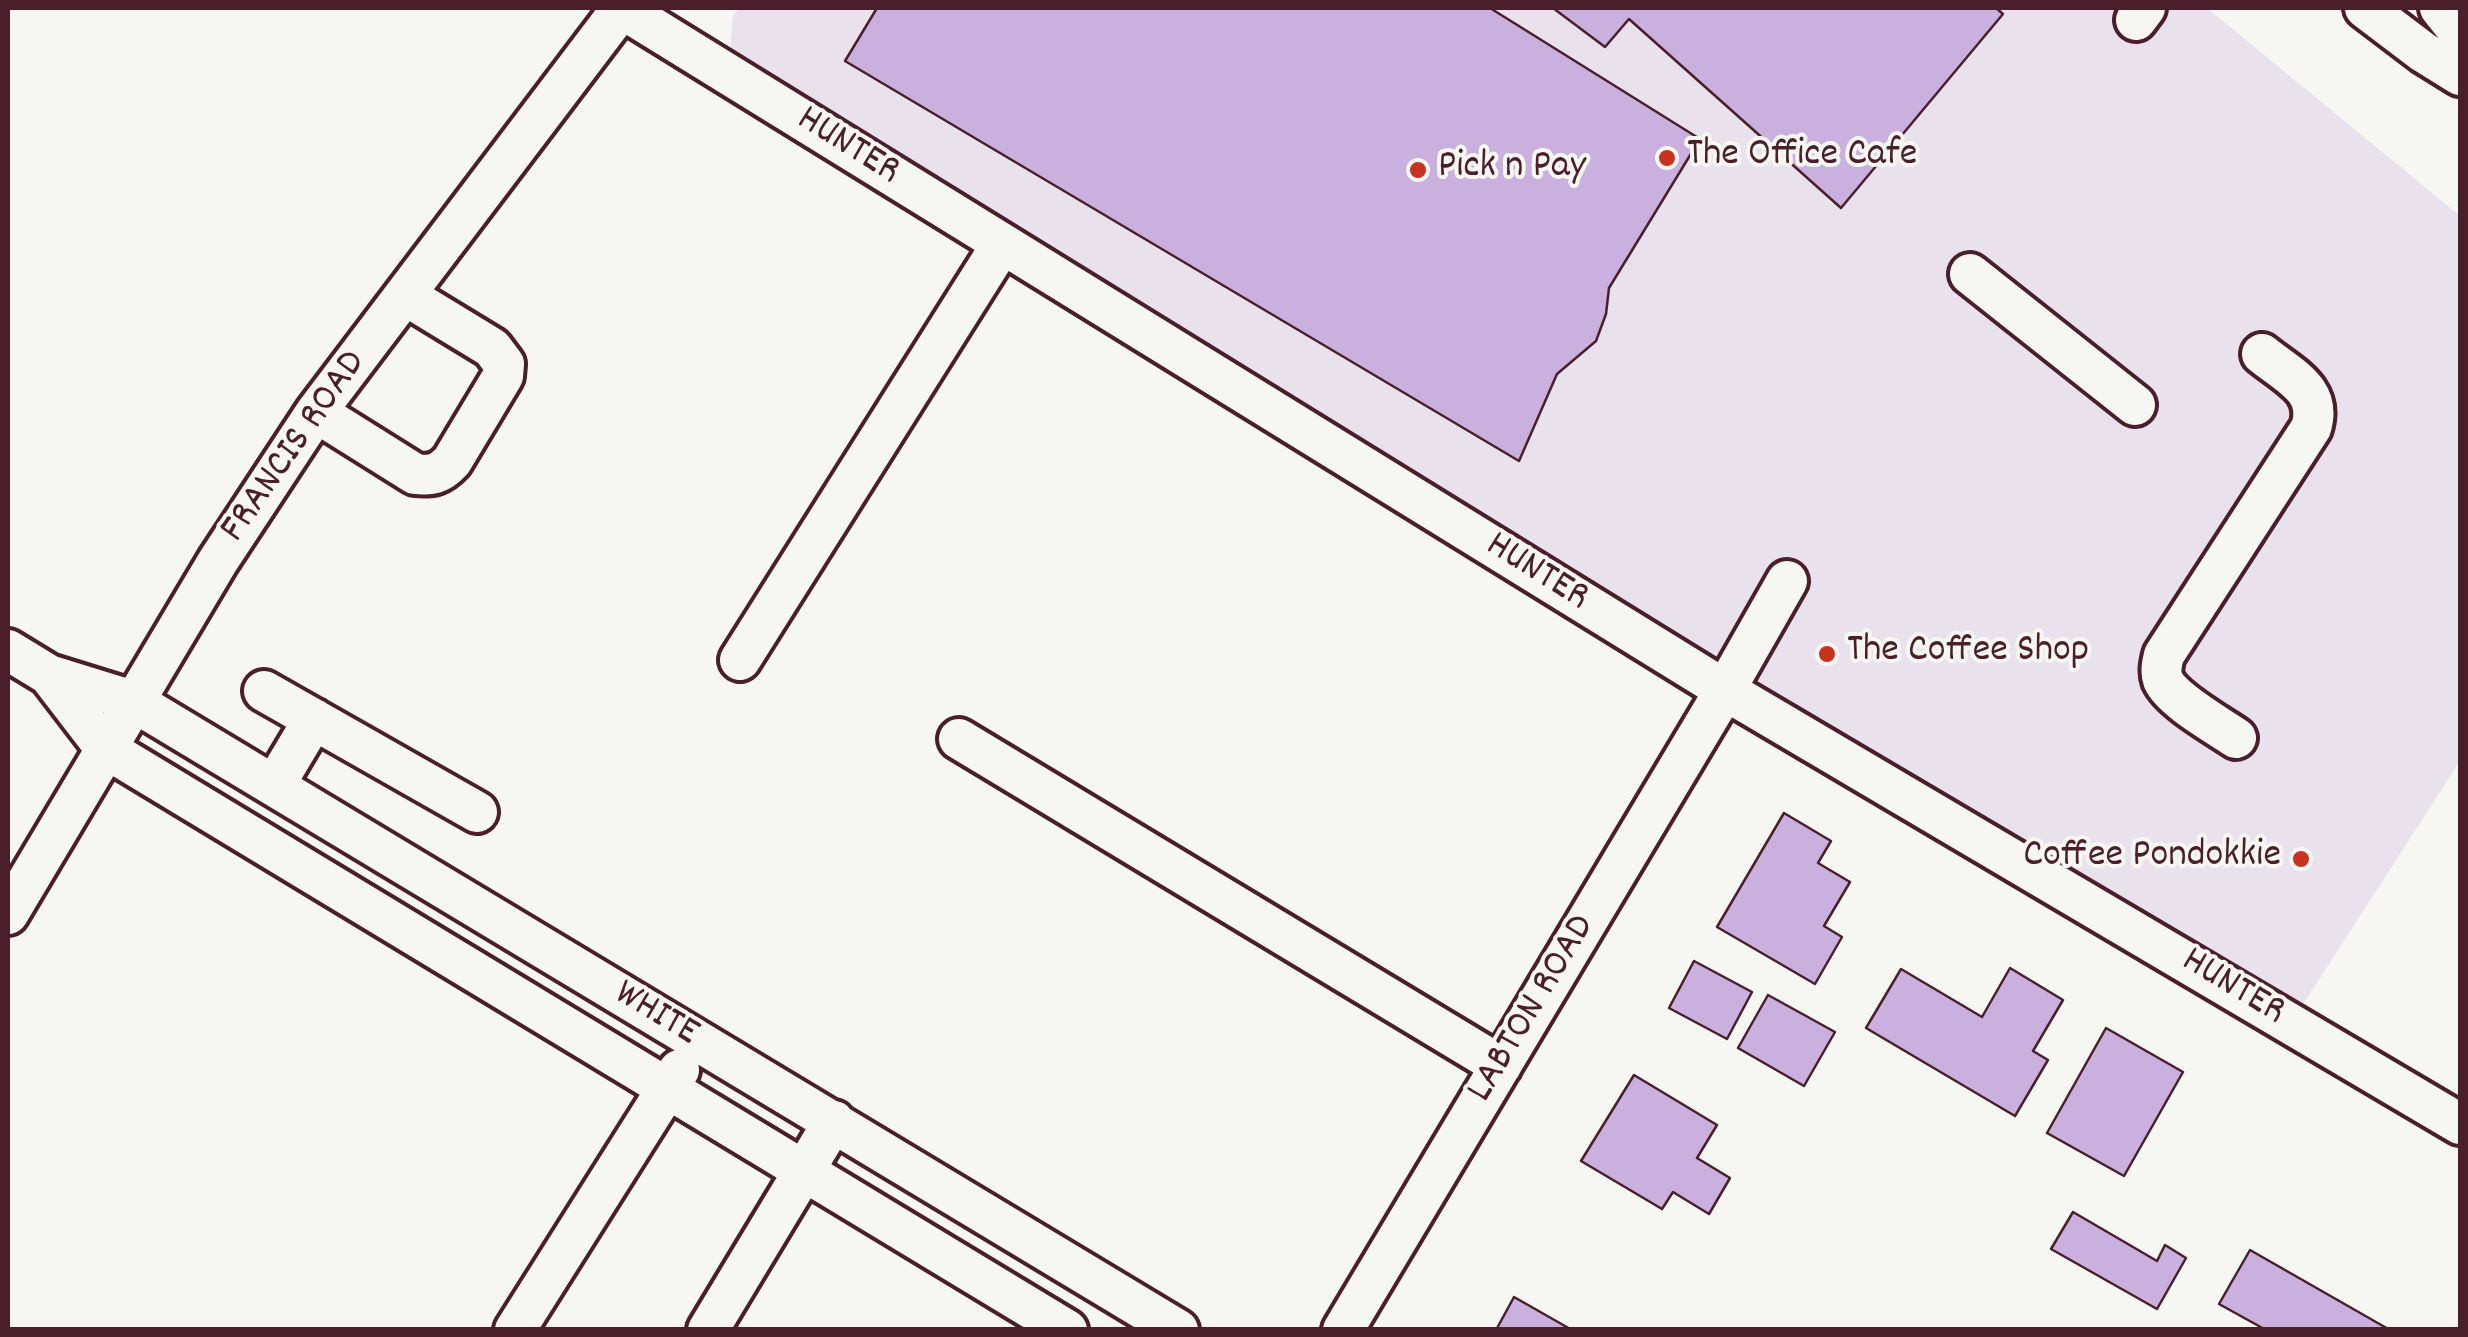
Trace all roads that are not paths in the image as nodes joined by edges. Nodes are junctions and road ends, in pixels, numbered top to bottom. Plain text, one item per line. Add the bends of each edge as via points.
1 (622, 8) edge
2 (2365, 8) edge
3 (2440, 8) edge
4 (2460, 33) edge
5 (2460, 76) edge
6 (1002, 244) junction
7 (1970, 274) dead end
8 (405, 295) junction
9 (2262, 354) dead end
10 (2135, 405) dead end
11 (316, 412) junction
12 (1787, 581) dead end
13 (8, 650) edge
14 (740, 660) dead end
15 (49, 675) junction
16 (264, 690) dead end
17 (1726, 690) junction
18 (133, 701) junction
19 (314, 719) junction
20 (2236, 738) dead end
21 (959, 739) dead end
22 (105, 748) junction
23 (274, 786) junction
24 (477, 812) dead end
25 (8, 914) edge
26 (698, 1041) junction
27 (1501, 1066) junction
28 (667, 1090) junction
29 (834, 1121) junction
30 (2460, 1124) edge
31 (802, 1171) junction
32 (514, 1330) edge
33 (708, 1330) edge
34 (1067, 1330) edge
35 (1178, 1330) edge
36 (1343, 1330) edge

1 - 6 street, HUNTER
1 - 8 street, FRANCIS ROAD
2 - 5 street
3 - 4 street
6 - 14 street
6 - 17 street, HUNTER
7 - 10 street
8 - 11 street, FRANCIS ROAD
8 - 11 street via 492,348 504,364 452,461 442,472 415,474
9 - 20 street via 2309,392 2316,410 2311,428 2162,667 2162,678 2178,697
11 - 18 street, FRANCIS ROAD
12 - 17 street, LABTON ROAD
13 - 15 street
15 - 18 street, WHITE
15 - 22 street
16 - 19 street
17 - 27 street, LABTON ROAD
17 - 30 street, HUNTER
18 - 22 street, FRANCIS ROAD
18 - 23 street, WHITE
19 - 23 street
19 - 24 street
21 - 27 street
22 - 25 street, FRANCIS ROAD
22 - 28 street, WHITE
23 - 26 street, WHITE
26 - 28 street
26 - 29 street, WHITE
27 - 36 street, LABTON ROAD
28 - 31 street, WHITE
28 - 32 street
29 - 31 street
29 - 35 street, WHITE
31 - 33 street
31 - 34 street, WHITE

